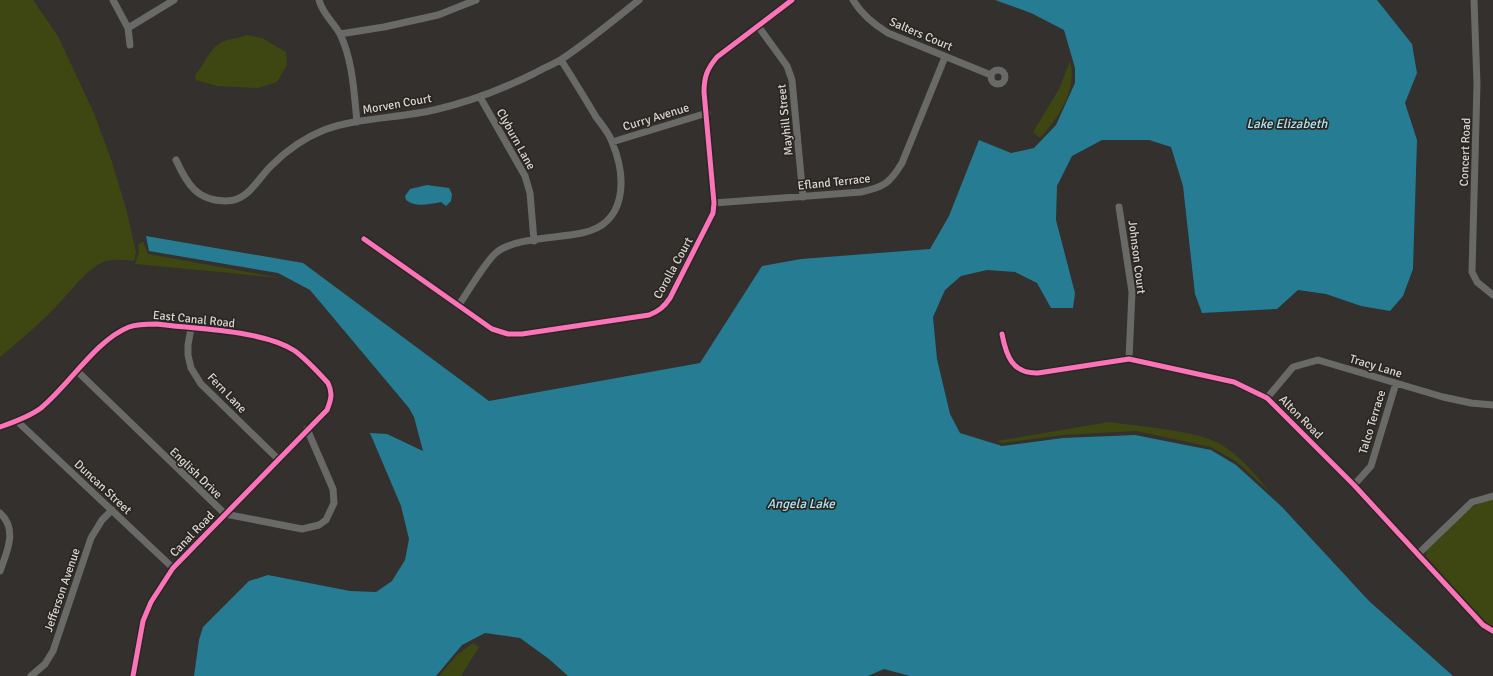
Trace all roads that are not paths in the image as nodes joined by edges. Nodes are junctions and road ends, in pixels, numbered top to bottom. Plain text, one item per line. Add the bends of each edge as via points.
1 (113, 0) edge
2 (174, 0) edge
3 (319, 0) edge
4 (476, 0) edge
5 (639, 0) edge
6 (792, 0) edge
7 (853, 0) edge
8 (1474, 0) edge
9 (758, 26) junction
10 (128, 28) junction
11 (340, 34) junction
12 (130, 45) dead end
13 (945, 56) junction
14 (562, 60) junction
15 (991, 75) dead end
16 (480, 97) junction
17 (706, 113) junction
18 (357, 122) junction
19 (612, 142) junction
20 (176, 160) dead end
21 (803, 197) junction
22 (714, 203) junction
23 (1119, 207) dead end
24 (364, 239) dead end
25 (534, 240) junction
26 (1493, 295) edge
27 (458, 306) junction
28 (191, 328) junction
29 (1002, 334) dead end
30 (1129, 359) junction
31 (77, 371) junction
32 (1396, 383) junction
33 (1267, 398) junction
34 (1493, 405) edge
35 (17, 421) junction
36 (0, 427) edge
37 (307, 429) junction
38 (278, 459) junction
39 (1354, 485) junction
40 (1493, 496) edge
41 (112, 510) junction
42 (0, 513) edge
43 (225, 514) junction
44 (1418, 554) junction
45 (173, 568) junction
46 (0, 571) edge
47 (1493, 631) edge
48 (31, 676) edge
49 (132, 676) edge

1 - 10 street
2 - 10 street
3 - 11 street
4 - 11 street via 438,15
5 - 14 street, Morven Court
6 - 9 street, Corolla Court
7 - 13 street, Salters Court via 872,23 888,33
8 - 26 street, Concert Road via 1477,84 1472,272 1477,282
9 - 17 street, Corolla Court via 717,57 708,67 704,78
9 - 21 street, Mayhill Street via 787,66 792,80
10 - 12 street
11 - 18 street via 350,65
13 - 15 street, Salters Court
13 - 21 street, Efland Terrace via 902,162 892,178 880,188
14 - 16 street, Morven Court
14 - 19 street
16 - 18 street, Morven Court via 397,118
16 - 25 street, Clyburn Lane via 525,176 530,193
17 - 19 street, Curry Avenue
17 - 22 street, Corolla Court
18 - 20 street, Morven Court via 325,129 305,139 271,166 251,191 227,201 211,199 196,191 185,179
19 - 25 street via 620,172 621,193 617,209 608,222 598,229 583,233
21 - 22 street, Efland Terrace
22 - 27 street, Corolla Court via 709,223 670,298 663,308 649,315 508,334 492,329
23 - 30 street, Johnson Court via 1132,292
24 - 27 street, Corolla Court
25 - 27 street via 511,244 496,252
28 - 31 street, East Canal Road via 156,324 130,327 111,336
28 - 37 street, East Canal Road via 257,336 283,344 305,359 328,383 331,394 327,410
28 - 38 street, Fern Lane via 188,355 191,368 201,384
29 - 30 street, Alton Road via 1010,361 1016,368 1027,373
30 - 33 street, Alton Road via 1234,382
31 - 35 street, East Canal Road via 40,409
31 - 43 street, English Drive
32 - 33 street, Tracy Lane via 1318,360 1293,367
32 - 34 street, Tracy Lane via 1443,397
32 - 39 street, Talco Terrace via 1371,466
33 - 39 street, Alton Road
35 - 36 street, East Canal Road
35 - 41 street, Duncan Street
37 - 38 street, Canal Road
37 - 43 street, English Drive via 332,489 334,503 326,520 319,525 302,529
38 - 43 street, Canal Road
39 - 44 street, Alton Road
40 - 44 street via 1472,502
41 - 45 street, Duncan Street
41 - 48 street, Jefferson Avenue via 91,538 53,651 46,664
42 - 46 street via 8,524 10,533 9,545
43 - 45 street, Canal Road
44 - 47 street, Alton Road via 1483,625
45 - 49 street, Canal Road via 151,602 143,621

